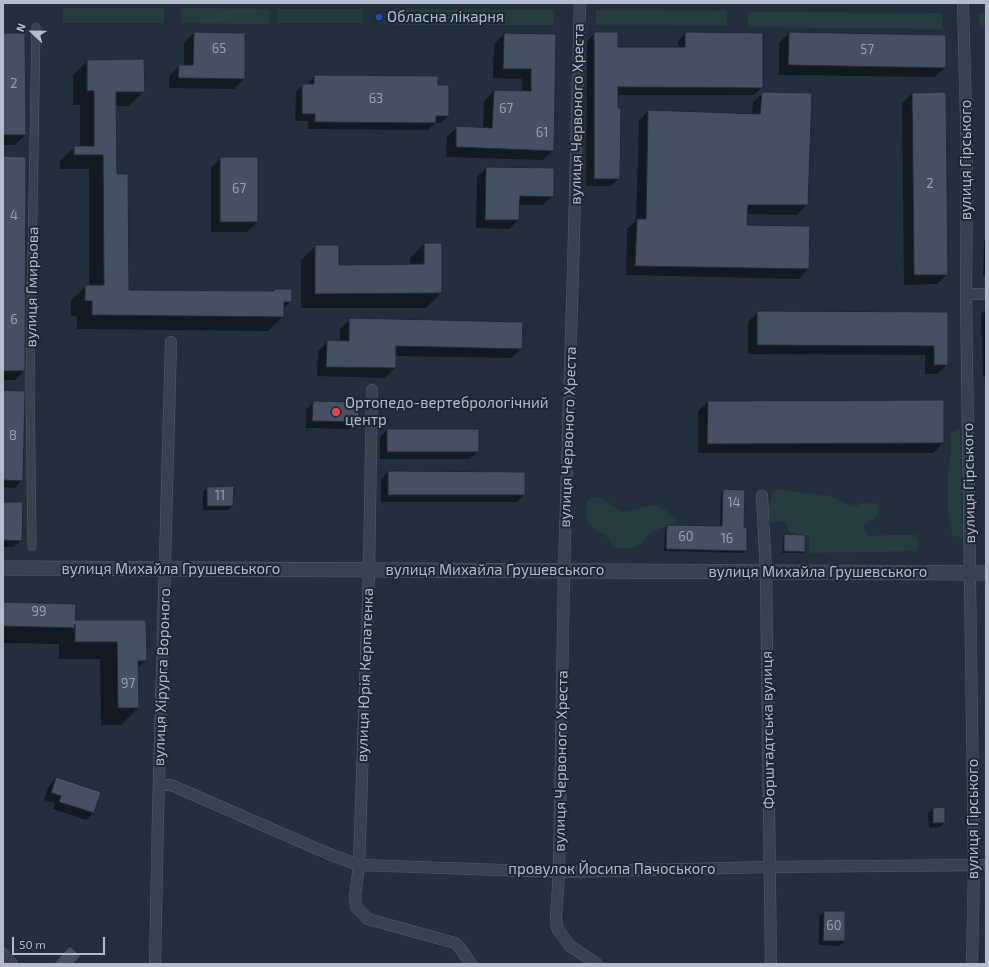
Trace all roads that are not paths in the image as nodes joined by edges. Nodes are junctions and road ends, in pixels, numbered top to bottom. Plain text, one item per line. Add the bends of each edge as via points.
1 (580, 3) edge
2 (963, 3) edge
3 (36, 27) dead end
4 (966, 294) junction
5 (986, 294) edge
6 (171, 342) dead end
7 (372, 390) dead end
8 (762, 496) dead end
9 (32, 546) dead end
10 (3, 568) edge
11 (165, 569) junction
12 (369, 569) junction
13 (564, 571) junction
14 (766, 572) junction
15 (970, 573) junction
16 (986, 573) edge
17 (159, 785) junction
18 (359, 864) junction
19 (974, 865) junction
20 (986, 865) edge
21 (770, 867) junction
22 (559, 872) junction
23 (3, 954) edge
24 (12, 964) edge
25 (155, 964) edge
26 (471, 964) edge
27 (597, 964) edge
28 (771, 964) edge
29 (972, 964) edge

1 - 13 street, вулиця Червоного Хреста
2 - 4 street, вулиця Гірського via 967,157
3 - 9 street, вулиця Гмирьова via 30,383
4 - 5 street
4 - 15 street, вулиця Гірського
6 - 11 street, вулиця Хірурга Вороного
7 - 12 street, вулиця Юрія Керпатенка
8 - 14 street, Форштадтська вулиця
10 - 11 street, вулиця Михайла Грушевського
11 - 12 street, вулиця Михайла Грушевського
11 - 17 street, вулиця Хірурга Вороного
12 - 13 street, вулиця Михайла Грушевського
12 - 18 street, вулиця Юрія Керпатенка
13 - 14 street, вулиця Михайла Грушевського
13 - 22 street, вулиця Червоного Хреста
14 - 15 street, вулиця Михайла Грушевського
14 - 21 street, Форштадтська вулиця
15 - 16 street, вулиця Михайла Грушевського
15 - 19 street, вулиця Гірського
17 - 18 street, провулок Йосипа Пачоського via 171,785 329,854
17 - 25 street, вулиця Хірурга Вороного
18 - 22 street, провулок Йосипа Пачоського
18 - 26 street, вулиця Юрія Керпатенка via 354,896 356,907 368,919 454,943
19 - 20 street, провулок Йосипа Пачоського
19 - 21 street, провулок Йосипа Пачоського
19 - 29 street, вулиця Гірського
21 - 22 street, провулок Йосипа Пачоського
21 - 28 street, Форштадтська вулиця
22 - 27 street, вулиця Червоного Хреста via 556,899 558,928 570,946
23 - 24 street

